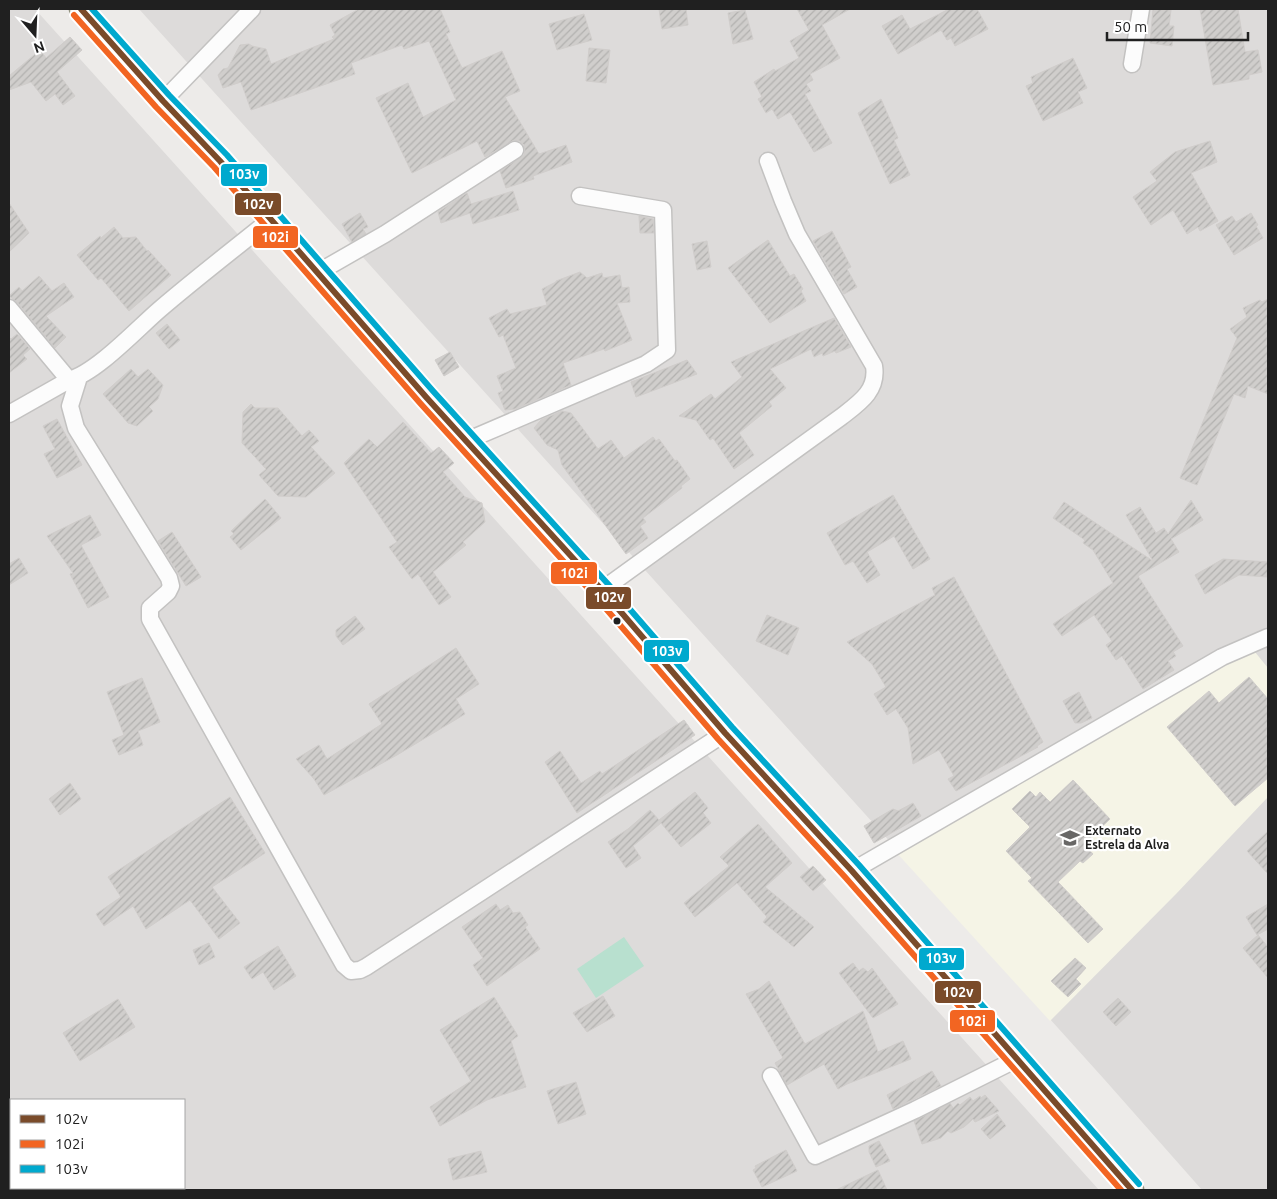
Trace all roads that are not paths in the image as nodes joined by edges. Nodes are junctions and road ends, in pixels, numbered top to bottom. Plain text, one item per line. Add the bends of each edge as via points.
1 (81, 9) edge
2 (252, 9) edge
3 (1141, 9) edge
4 (1132, 64) dead end
5 (163, 100) junction
6 (515, 150) dead end
7 (768, 161) dead end
8 (580, 196) dead end
9 (270, 220) junction
10 (316, 273) junction
11 (9, 308) edge
12 (74, 378) junction
13 (9, 414) edge
14 (466, 441) junction
15 (602, 590) junction
16 (1265, 642) edge
17 (725, 733) junction
18 (852, 871) junction
19 (1017, 1059) junction
20 (771, 1076) dead end
21 (1132, 1190) edge

1 - 5 main road
2 - 5 street
3 - 4 street
5 - 9 main road
6 - 10 street via 385,234
7 - 15 street via 797,234 874,366 873,386 865,398 841,417
8 - 14 street via 663,210 667,350 646,364
9 - 10 main road
9 - 12 street via 100,362
10 - 14 main road
11 - 12 street
12 - 13 street
12 - 17 street via 70,406 76,428 171,586 150,608 150,619 344,965 351,971 366,967
14 - 15 main road
15 - 17 main road
16 - 18 street via 1222,657
17 - 18 main road
18 - 19 main road
19 - 20 street via 815,1156
19 - 21 main road

